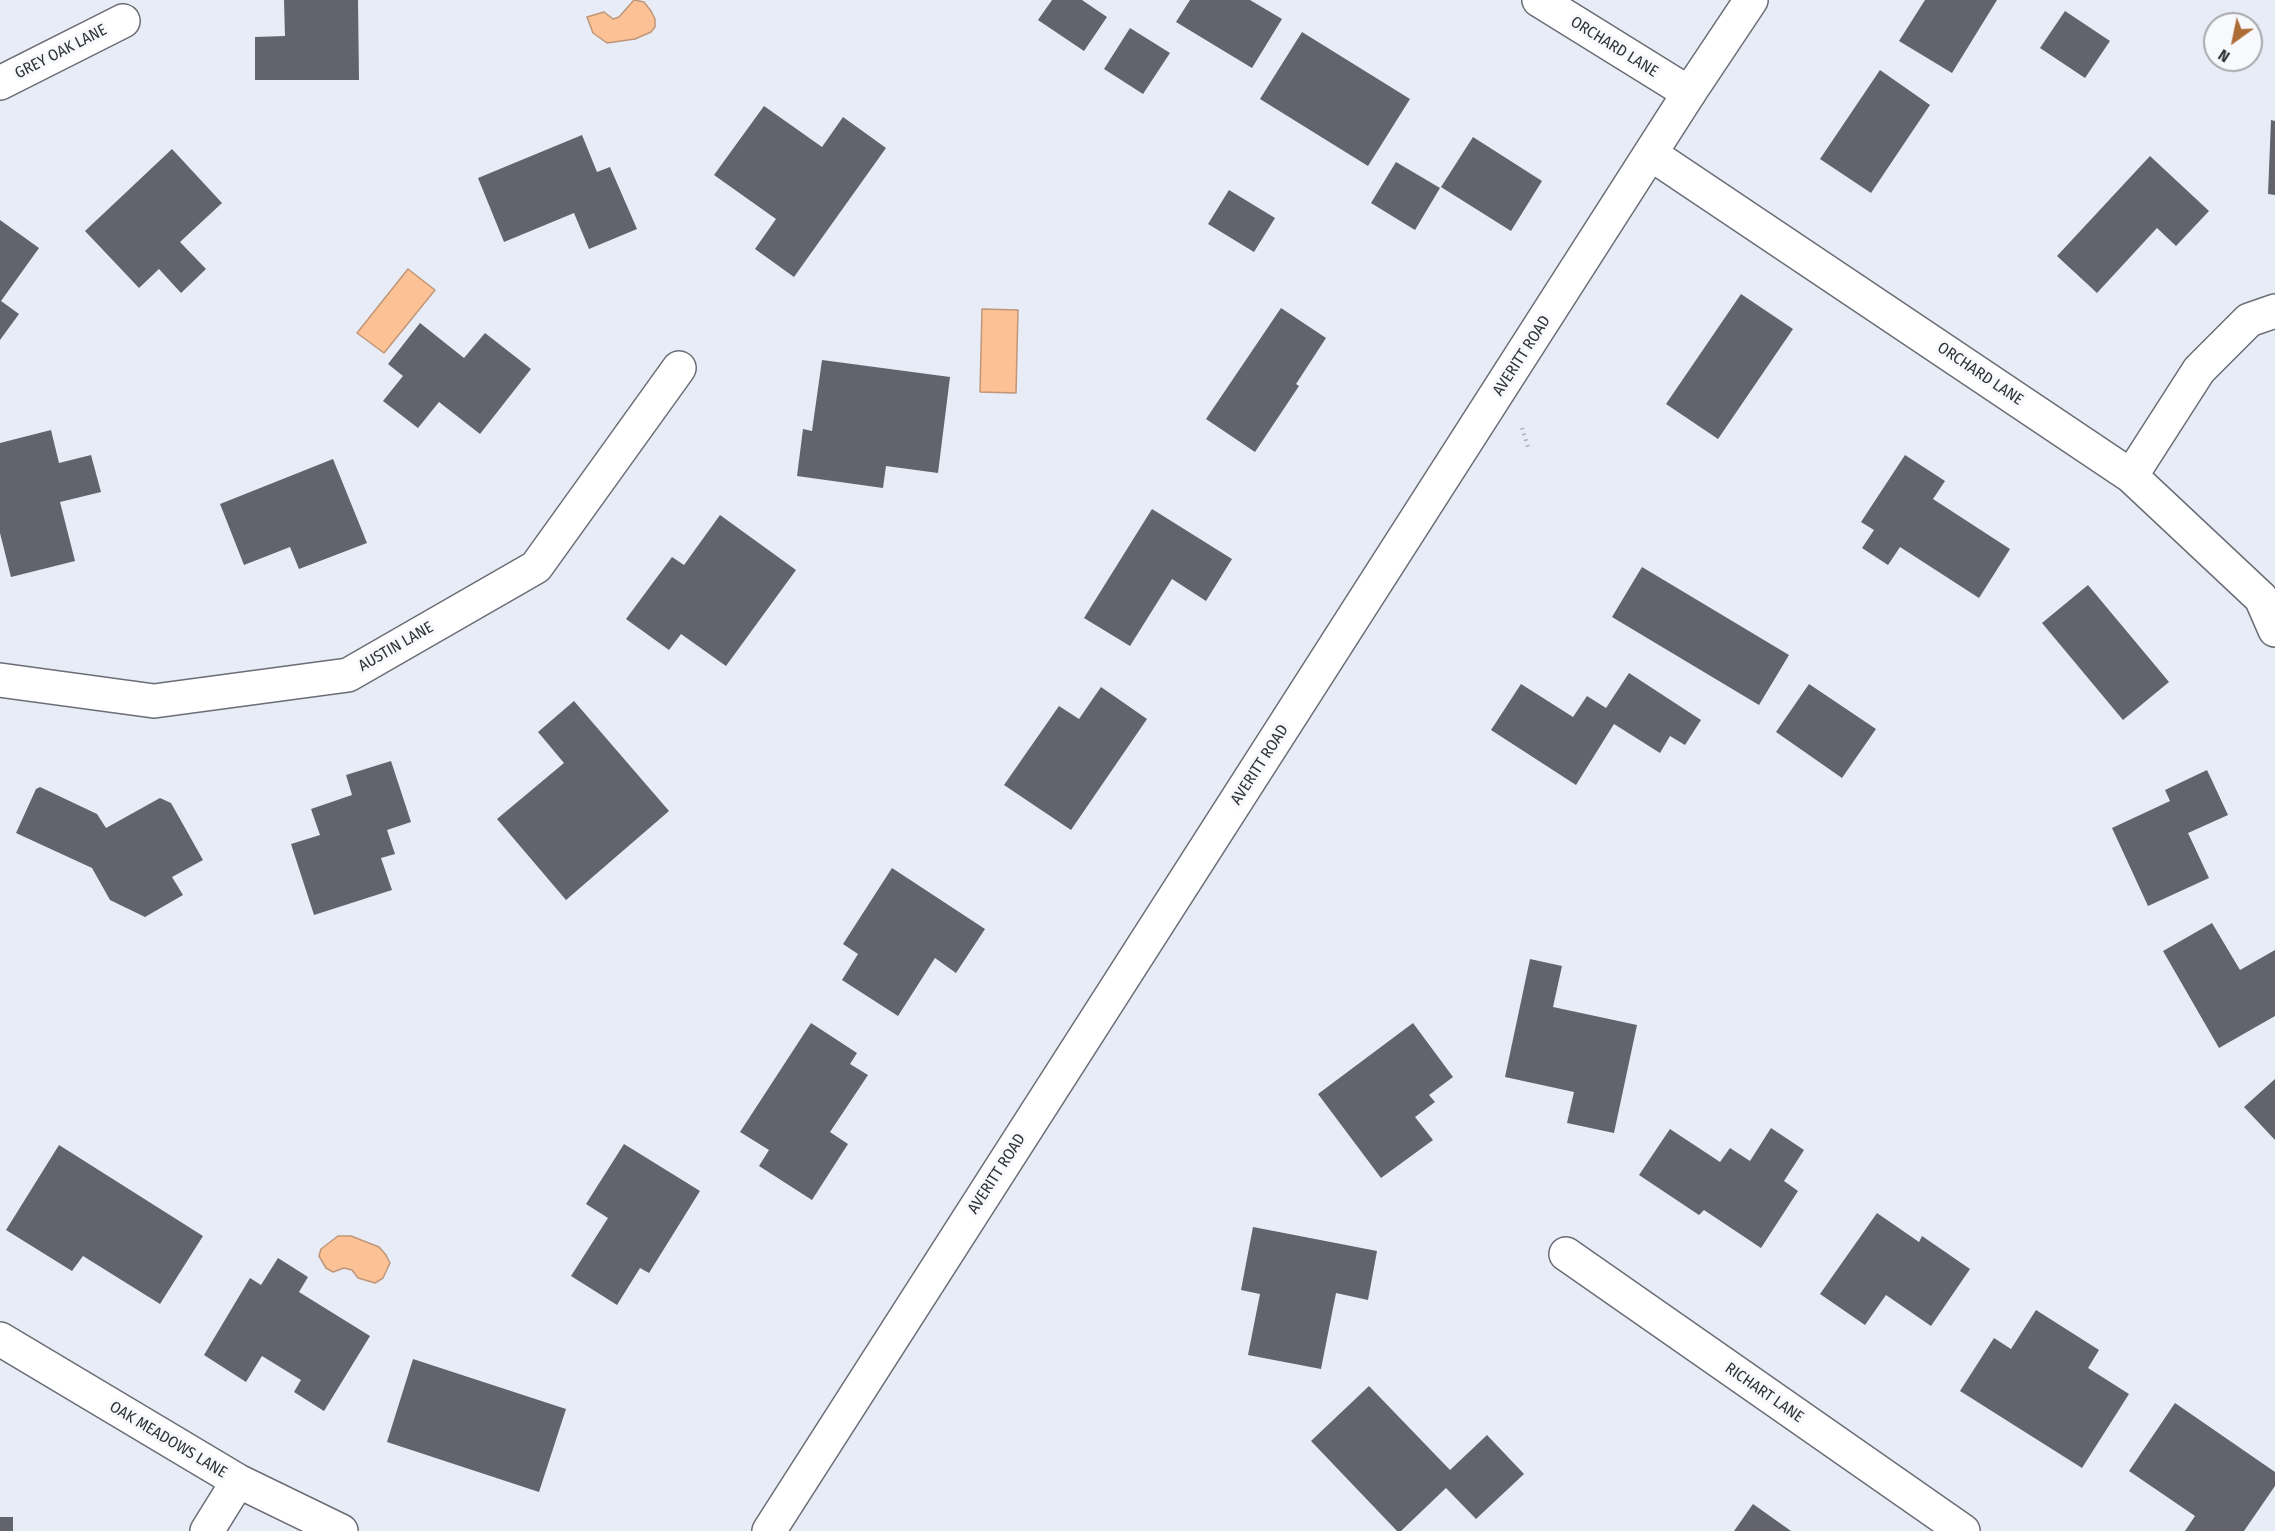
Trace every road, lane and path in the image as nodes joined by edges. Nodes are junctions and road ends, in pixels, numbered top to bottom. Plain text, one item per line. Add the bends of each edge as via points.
1 (1539, 0) edge
2 (1751, 0) edge
3 (123, 21) dead end
4 (0, 83) edge
5 (1689, 93) junction
6 (1652, 154) junction
7 (2275, 311) edge
8 (679, 368) dead end
9 (2132, 476) junction
10 (2275, 630) edge
11 (0, 680) edge
12 (1566, 1254) dead end
13 (0, 1339) edge
14 (238, 1481) junction
15 (1952, 1528) edge
16 (207, 1531) edge
17 (341, 1531) edge
18 (769, 1531) edge

1 - 5 street, ORCHARD LANE
2 - 5 street, AVERITT ROAD
3 - 4 street, GREY OAK LANE
5 - 6 street, AVERITT ROAD
6 - 9 street, ORCHARD LANE
6 - 18 street, AVERITT ROAD
7 - 9 street via 2249,320 2199,370
8 - 11 street, AUSTIN LANE via 536,567 348,675 154,701
9 - 10 street, ORCHARD LANE via 2261,598
12 - 15 street, RICHART LANE
13 - 14 street, OAK MEADOWS LANE
14 - 16 street
14 - 17 street, OAK MEADOWS LANE

